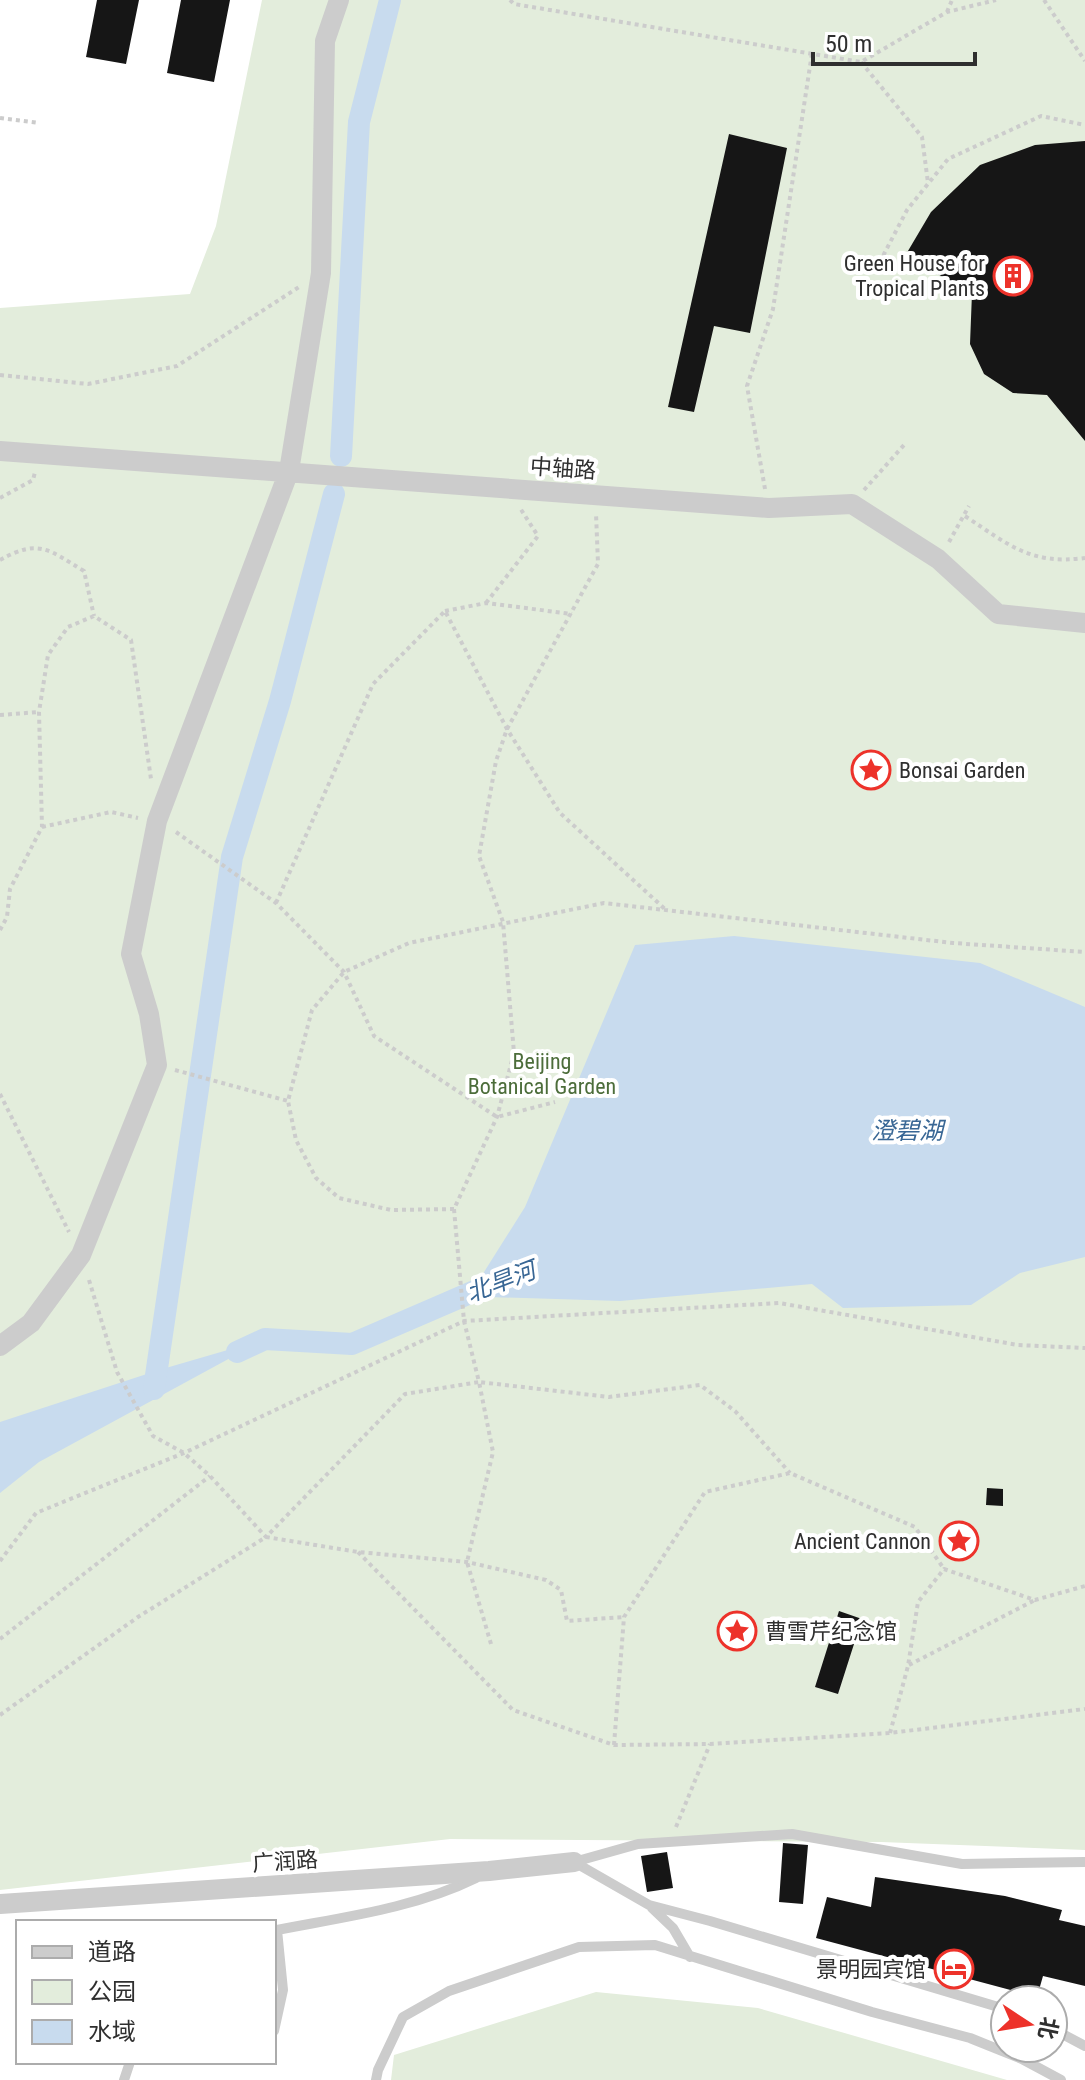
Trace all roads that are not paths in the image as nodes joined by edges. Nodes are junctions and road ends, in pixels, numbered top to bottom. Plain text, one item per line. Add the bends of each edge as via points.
1 (339, 0) edge
2 (0, 451) edge
3 (289, 471) junction
4 (1085, 623) edge
5 (0, 1346) edge
6 (574, 1862) junction
7 (1085, 1862) edge
8 (489, 1871) junction
9 (0, 1904) edge
10 (649, 1905) junction
11 (690, 1957) junction
12 (989, 2004) edge
13 (276, 2022) edge
14 (376, 2080) edge
15 (1061, 2080) edge

1 - 3 street via 325,41 321,273
2 - 3 street, 中轴路
3 - 4 street, 中轴路 via 768,507 852,504 938,559 998,614
3 - 5 street via 157,821 131,954 157,1065 81,1255 31,1323
6 - 7 lane via 638,1844 792,1834 962,1864
6 - 8 street, 广润路
6 - 10 lane
8 - 9 street, 广润路
8 - 13 lane via 449,1891 277,1930 283,1990
10 - 11 lane via 673,1928
10 - 12 lane
11 - 14 lane via 655,1945 579,1947 449,1991 403,2017
11 - 15 lane via 970,2038

